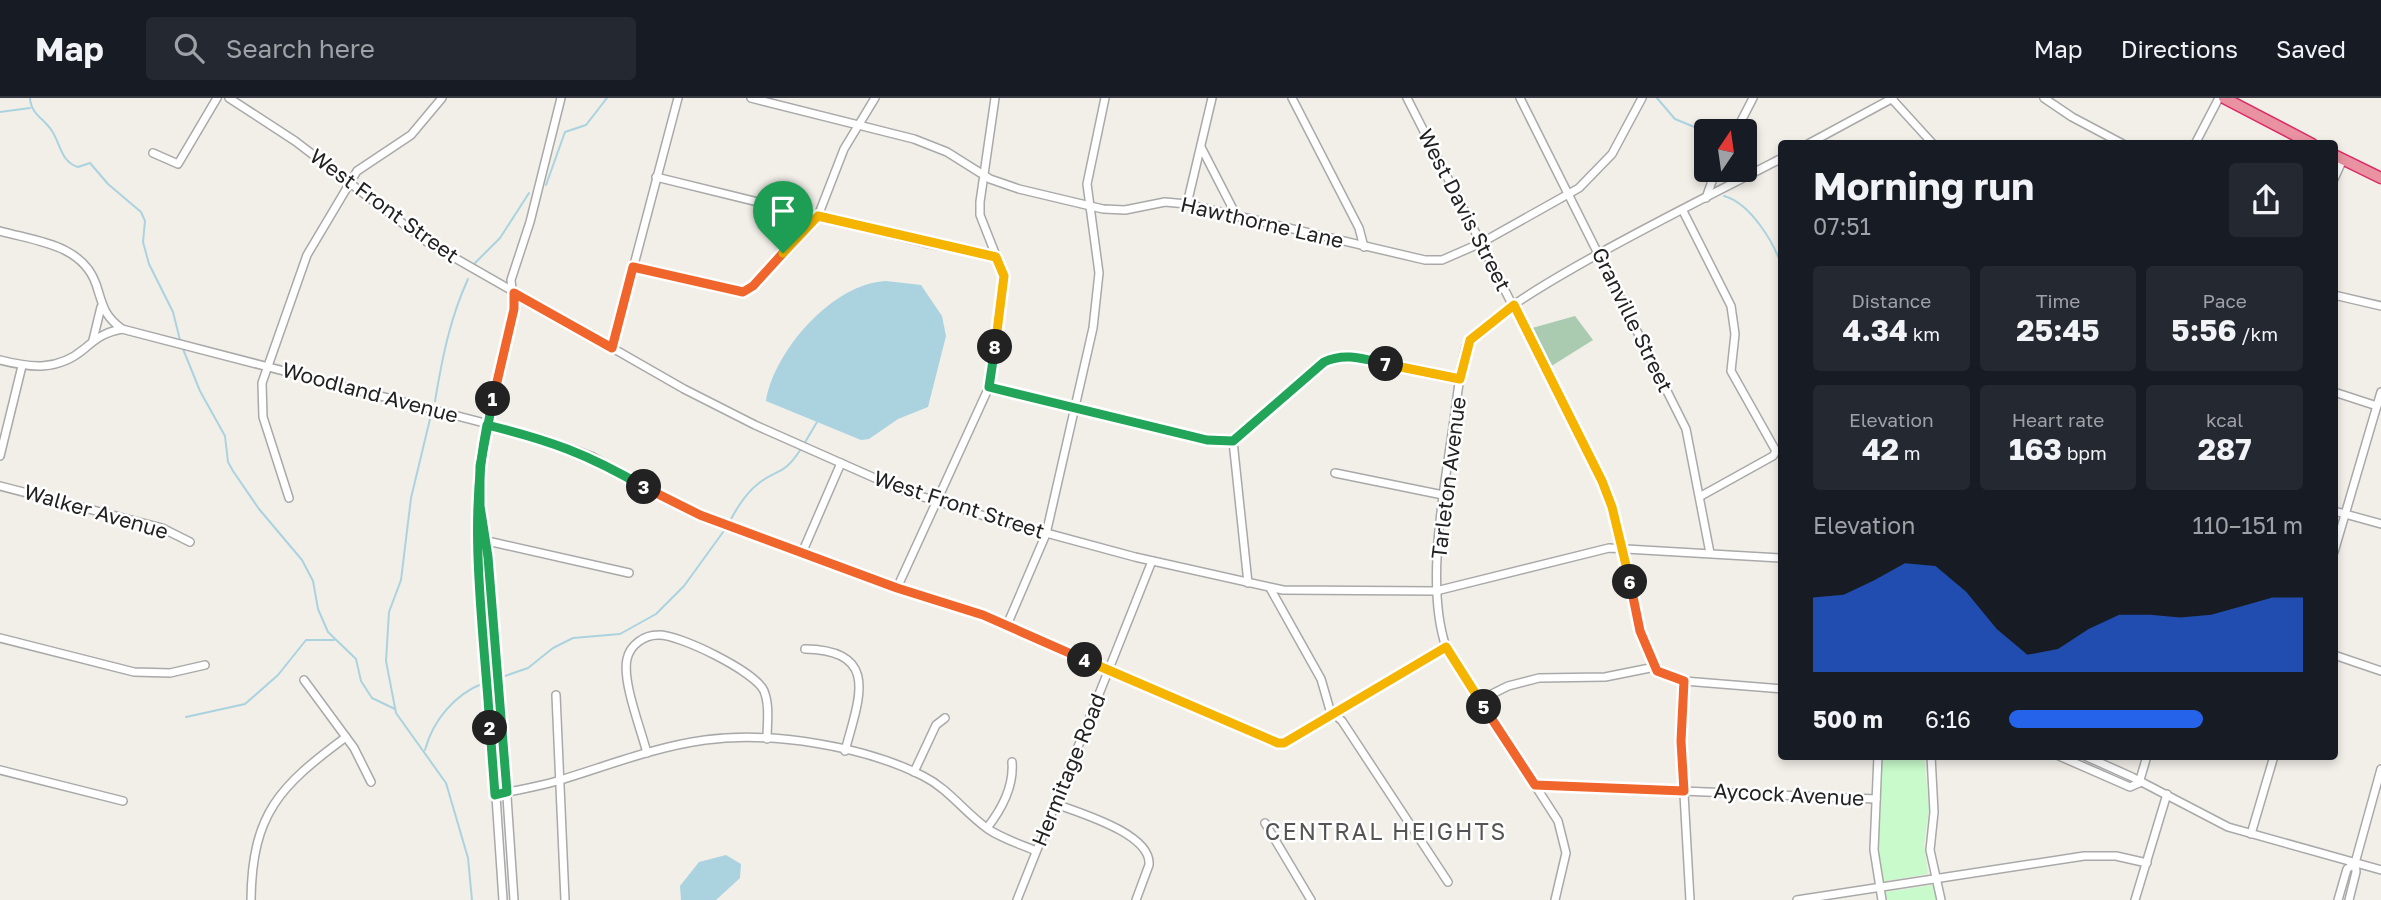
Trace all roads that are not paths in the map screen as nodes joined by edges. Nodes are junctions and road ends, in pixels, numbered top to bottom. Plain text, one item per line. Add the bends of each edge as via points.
1 (217, 98) edge
2 (229, 98) edge
3 (442, 98) edge
4 (561, 98) edge
5 (678, 98) edge
6 (751, 98) edge
7 (875, 98) edge
8 (995, 98) edge
9 (1105, 98) edge
10 (1212, 98) edge
11 (1292, 98) edge
12 (1407, 98) edge
13 (1520, 98) edge
14 (1642, 98) edge
15 (1753, 98) edge
16 (1892, 98) edge
17 (2044, 98) edge
18 (2221, 98) edge
19 (1742, 119) edge
20 (858, 125) junction
21 (1815, 140) edge
22 (1929, 140) edge
23 (2115, 140) edge
24 (2197, 140) edge
25 (2304, 140) edge
26 (1200, 146) junction
27 (153, 153) dead end
28 (2339, 157) edge
29 (1778, 162) edge
30 (982, 172) junction
31 (656, 177) junction
32 (2381, 178) edge
33 (348, 182) junction
34 (1712, 182) edge
35 (1569, 195) junction
36 (1706, 198) junction
37 (1187, 204) junction
38 (1089, 206) junction
39 (1683, 211) junction
40 (818, 216) junction
41 (1237, 217) junction
42 (0, 231) edge
43 (1481, 243) junction
44 (1364, 247) junction
45 (1600, 255) junction
46 (996, 257) junction
47 (633, 267) junction
48 (514, 293) junction
49 (2338, 296) edge
50 (1514, 305) junction
51 (2381, 306) edge
52 (101, 307) junction
53 (122, 329) junction
54 (93, 340) junction
55 (612, 348) junction
56 (0, 360) edge
57 (22, 366) junction
58 (267, 366) junction
59 (1460, 379) junction
60 (989, 387) junction
61 (2381, 392) edge
62 (2338, 393) edge
63 (2377, 405) junction
64 (1074, 407) junction
65 (487, 425) junction
66 (1233, 441) junction
67 (0, 456) edge
68 (841, 463) junction
69 (1335, 473) dead end
70 (0, 486) edge
71 (1443, 495) junction
72 (1701, 496) junction
73 (289, 498) dead end
74 (936, 502) junction
75 (2338, 512) edge
76 (2346, 514) junction
77 (2381, 524) edge
78 (1046, 534) junction
79 (2338, 539) edge
80 (482, 540) junction
81 (190, 542) dead end
82 (1623, 547) junction
83 (802, 553) junction
84 (1710, 553) junction
85 (1778, 558) edge
86 (1152, 561) junction
87 (629, 573) dead end
88 (1248, 583) junction
89 (897, 588) junction
90 (1270, 588) junction
91 (1436, 591) junction
92 (1007, 625) junction
93 (0, 638) edge
94 (1446, 647) junction
95 (805, 649) dead end
96 (2338, 656) edge
97 (205, 665) dead end
98 (1656, 667) junction
99 (1109, 671) junction
100 (2381, 671) edge
101 (304, 680) dead end
102 (1684, 681) junction
103 (1778, 688) edge
104 (556, 695) dead end
105 (1480, 700) junction
106 (1335, 714) junction
107 (944, 718) dead end
108 (346, 737) junction
109 (767, 739) junction
110 (845, 751) junction
111 (647, 753) junction
112 (1878, 760) edge
113 (1931, 760) edge
114 (2068, 760) edge
115 (2094, 760) edge
116 (2146, 760) edge
117 (2273, 760) edge
118 (1012, 762) dead end
119 (2381, 769) edge
120 (0, 770) edge
121 (914, 772) junction
122 (559, 781) junction
123 (372, 782) dead end
124 (2140, 783) junction
125 (1535, 785) junction
126 (1684, 791) junction
127 (507, 792) junction
128 (2167, 794) junction
129 (495, 795) junction
130 (1876, 799) junction
131 (123, 801) dead end
132 (1056, 804) junction
133 (1265, 823) dead end
134 (987, 828) junction
135 (2251, 834) junction
136 (1036, 851) junction
137 (2147, 863) junction
138 (2355, 863) junction
139 (2381, 870) edge
140 (1936, 878) junction
141 (1448, 882) dead end
142 (1878, 888) junction
143 (251, 900) edge
144 (503, 900) edge
145 (514, 900) edge
146 (565, 900) edge
147 (1017, 900) edge
148 (1136, 900) edge
149 (1311, 900) edge
150 (1555, 900) edge
151 (1690, 900) edge
152 (1797, 900) edge
153 (1882, 900) edge
154 (1941, 900) edge
155 (2135, 900) edge
156 (2339, 900) edge
157 (2349, 900) edge

1 - 27 street via 178,164
2 - 33 street, West Front Street
3 - 33 street via 411,135 363,166
4 - 48 street via 511,280
5 - 31 street
6 - 20 street, Hawthorne Lane
7 - 20 street
8 - 30 street
9 - 38 street via 1088,168
10 - 26 street
11 - 44 street via 1359,228
12 - 43 street, West Davis Street
13 - 35 street, Granville Street
14 - 35 street, Hawthorne Lane via 1612,154
15 - 19 street
16 - 21 street
16 - 22 street
17 - 23 street
18 - 24 street
18 - 25 highway
20 - 30 street, Hawthorne Lane via 932,145
20 - 40 street via 837,163
26 - 37 street
26 - 41 street
28 - 32 highway
29 - 36 street, Tarleton Avenue
30 - 38 street, Hawthorne Lane via 1007,186
30 - 46 street via 980,215
31 - 40 street
31 - 47 street
33 - 48 street, West Front Street via 420,238
33 - 58 street via 312,245
34 - 36 street
35 - 43 street, Hawthorne Lane
35 - 45 street, Granville Street
36 - 39 street, Tarleton Avenue
37 - 38 street, Hawthorne Lane via 1166,202 1125,210
37 - 41 street, Hawthorne Lane
38 - 64 street via 1100,289
39 - 45 street, Tarleton Avenue
39 - 72 street via 1731,306 1735,334 1731,371 1776,451
40 - 46 street
40 - 47 street via 743,292
41 - 44 street, Hawthorne Lane
42 - 52 street via 53,245 79,259 95,281
43 - 44 street, Hawthorne Lane via 1434,261
43 - 50 street, West Davis Street
45 - 50 street, Tarleton Avenue
45 - 72 street, Granville Street via 1686,429
46 - 60 street via 1004,276
47 - 55 street
48 - 55 street, West Front Street
48 - 65 street
49 - 51 street
50 - 59 street, Tarleton Avenue via 1470,340
50 - 82 street, West Davis Street via 1602,481
52 - 53 street
52 - 54 street
53 - 54 street
53 - 58 street, Woodland Avenue
54 - 57 street via 60,363
55 - 68 street, West Front Street via 734,415
56 - 57 street
57 - 67 street
58 - 65 street, Woodland Avenue
58 - 73 street via 262,383 263,417
59 - 66 street via 1352,356 1335,357
59 - 71 street, Tarleton Avenue
60 - 64 street
60 - 74 street
61 - 63 street
62 - 63 street
63 - 76 street
64 - 66 street via 1207,440
64 - 78 street
65 - 80 street via 479,483
65 - 83 street, Woodland Avenue via 580,452 677,505
66 - 88 street
68 - 74 street, West Front Street
68 - 83 street
69 - 71 street
70 - 81 street, Walker Avenue via 162,528
71 - 91 street, Tarleton Avenue
72 - 84 street, Granville Street
74 - 78 street, West Front Street
74 - 89 street
75 - 76 street
76 - 77 street
76 - 79 street
78 - 86 street, West Front Street
78 - 92 street
80 - 87 street
80 - 127 street
80 - 129 street
82 - 84 street, West Front Street
82 - 91 street, West Front Street
82 - 98 street, West Davis Street via 1640,631
83 - 89 street, Woodland Avenue
84 - 85 street, West Front Street
86 - 88 street, West Front Street
86 - 99 street, Hermitage Road
88 - 90 street, West Front Street
89 - 92 street, Woodland Avenue
90 - 91 street, West Front Street
90 - 106 street via 1321,679 1329,710
91 - 94 street, Tarleton Avenue
92 - 99 street, Woodland Avenue
93 - 97 street via 134,673 170,673
94 - 105 street, Tarleton Avenue
94 - 106 street, Woodland Avenue
95 - 110 street via 834,653 856,669 861,680
96 - 100 street
98 - 102 street via 1662,675
98 - 105 street via 1605,677 1539,678
99 - 106 street, Woodland Avenue via 1272,742 1284,743
99 - 132 street, Hermitage Road
101 - 108 street
102 - 103 street
102 - 126 street
104 - 122 street
105 - 125 street, Tarleton Avenue
106 - 141 street
107 - 121 street via 936,725
108 - 123 street
108 - 143 street via 294,777 265,818 255,850
109 - 110 street
109 - 111 street via 707,739
109 - 111 street via 768,706 752,675 668,636 653,635 634,645 626,669
110 - 121 street
111 - 122 street
112 - 130 street
113 - 140 street via 1930,850
114 - 124 street via 2130,786
115 - 124 street
116 - 124 street
117 - 135 street
118 - 134 street via 1013,776 1000,811
119 - 138 street
120 - 131 street
121 - 134 street via 945,788
122 - 127 street
122 - 146 street
124 - 128 street
125 - 126 street, Aycock Avenue
125 - 150 street, Tarleton Avenue via 1552,809 1566,847
126 - 130 street, Aycock Avenue
126 - 151 street
127 - 129 street
127 - 145 street
128 - 135 street via 2215,821
128 - 137 street
129 - 144 street
130 - 142 street
132 - 136 street, Hermitage Road
132 - 148 street via 1112,827 1142,846 1150,865
133 - 149 street
134 - 136 street
135 - 138 street
136 - 147 street, Hermitage Road
137 - 140 street via 2116,856 2084,856
137 - 155 street
138 - 139 street
138 - 156 street via 2347,869
138 - 157 street
140 - 142 street
140 - 154 street
142 - 152 street
142 - 153 street

